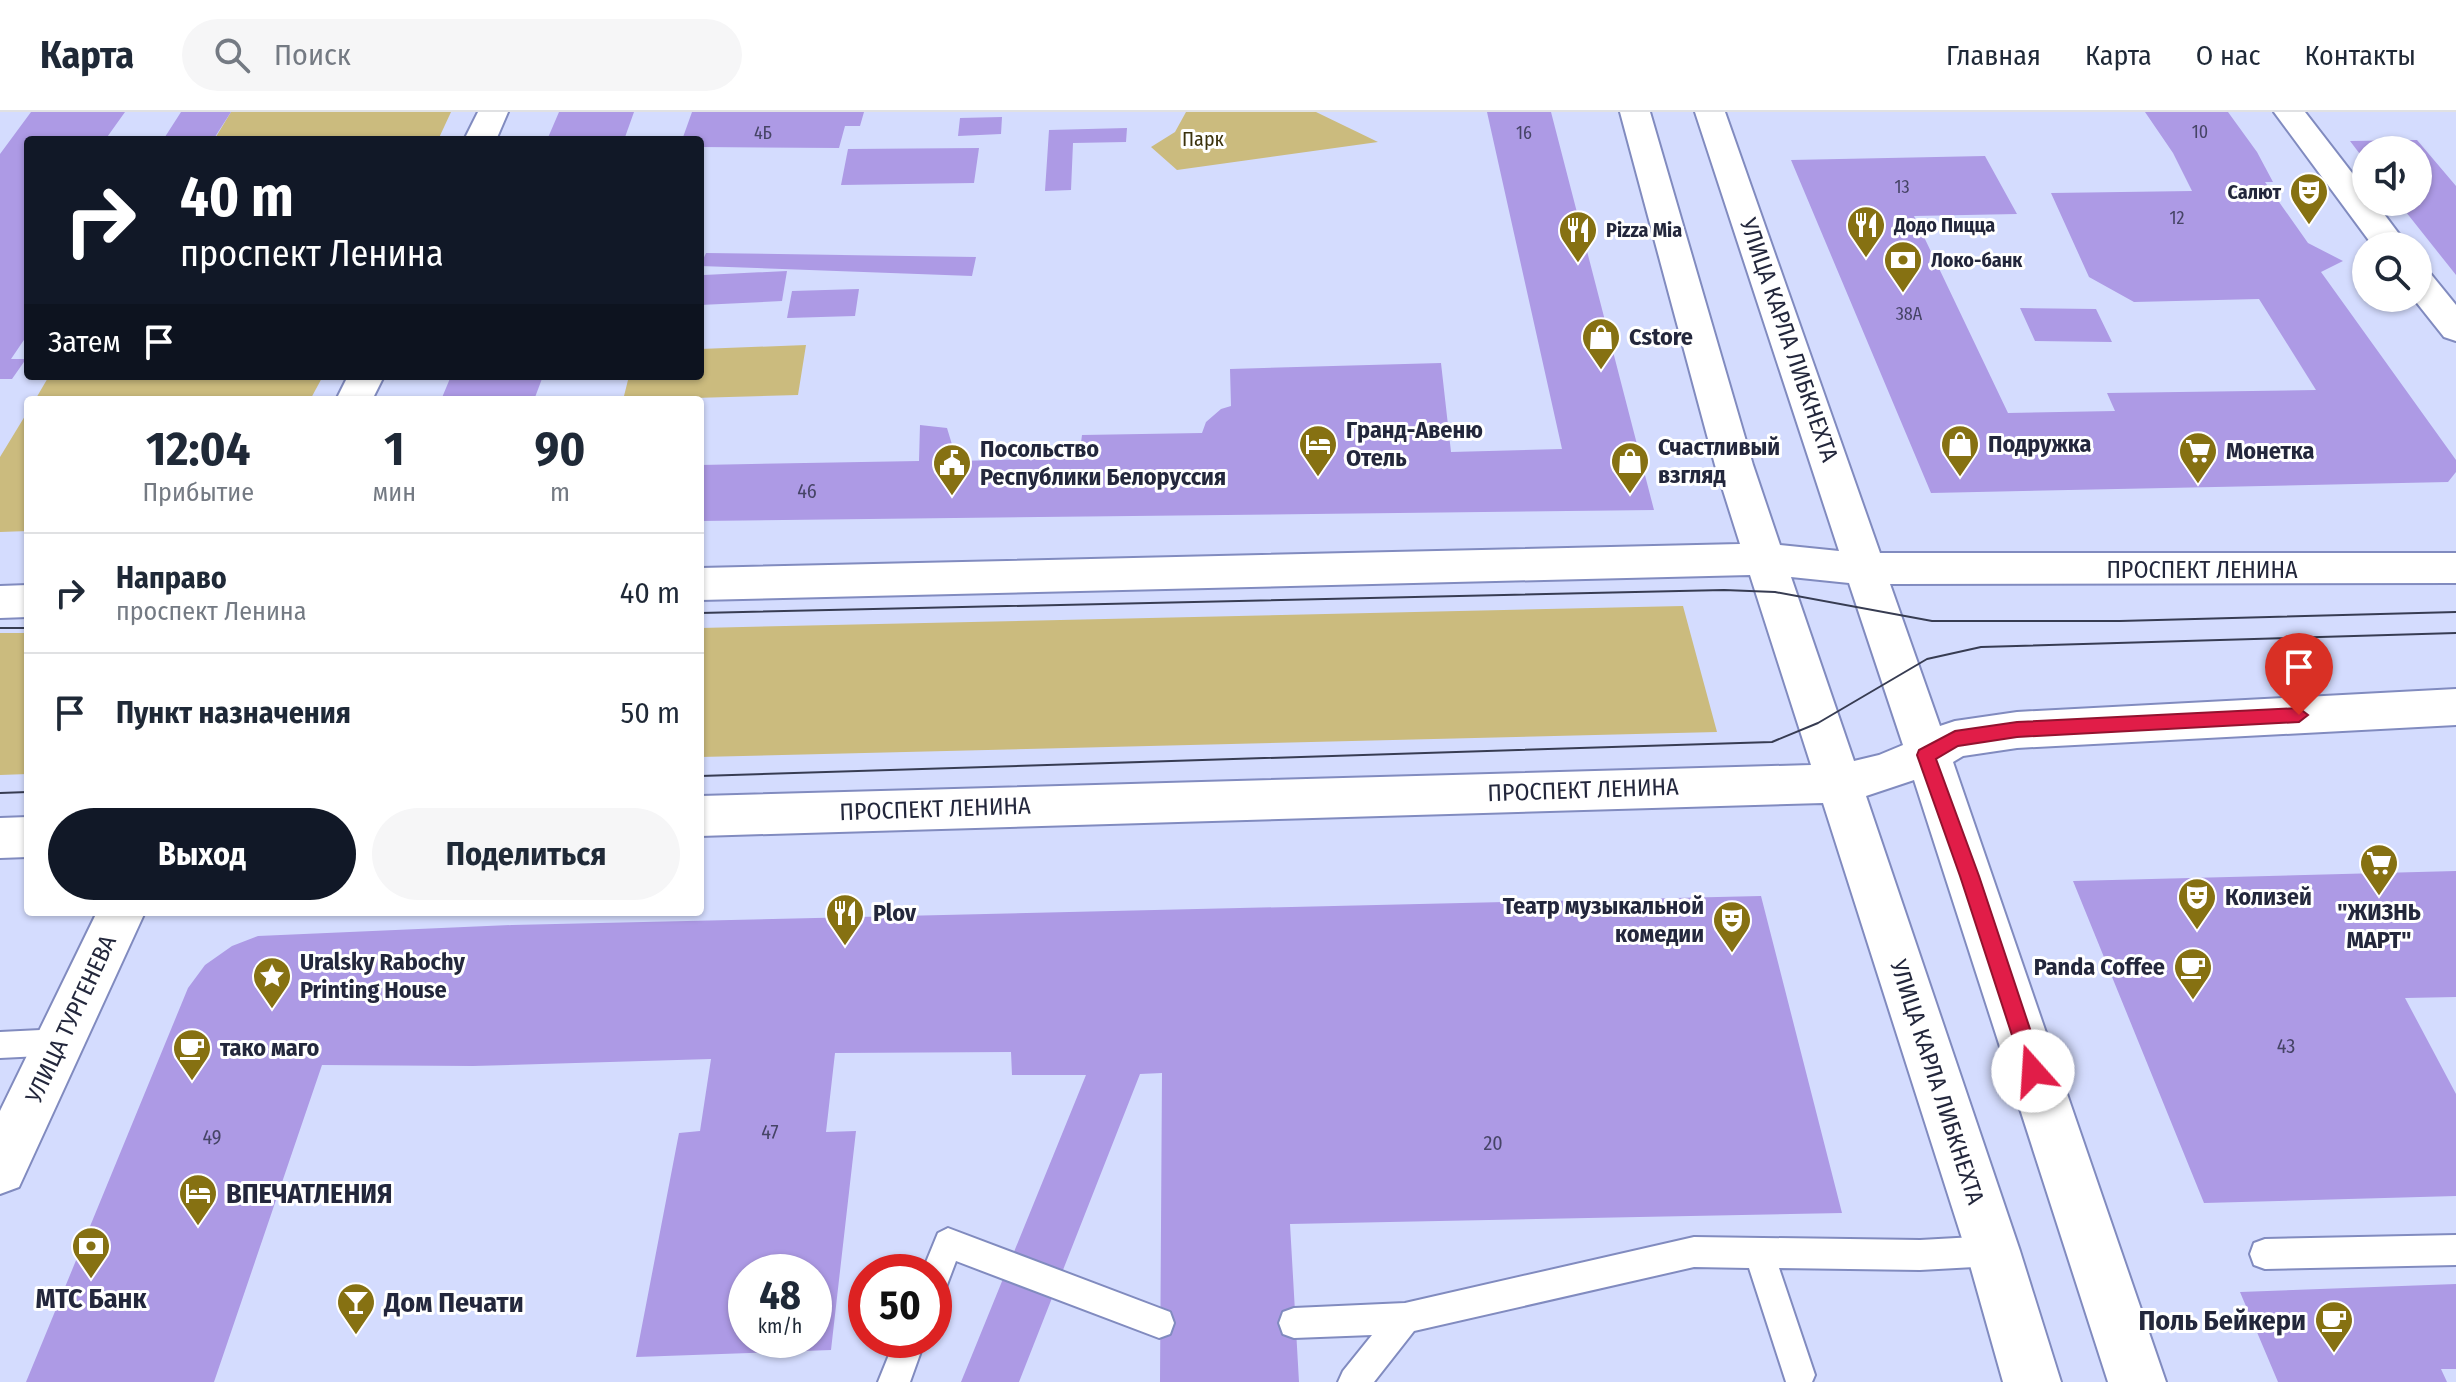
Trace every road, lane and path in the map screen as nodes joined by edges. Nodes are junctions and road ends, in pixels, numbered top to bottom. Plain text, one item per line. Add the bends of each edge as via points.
1 (493, 112) edge
2 (1635, 112) edge
3 (1710, 112) edge
4 (2289, 112) edge
5 (482, 136) edge
6 (2381, 232) edge
7 (2432, 299) edge
8 (2456, 329) edge
9 (1764, 559) junction
10 (2456, 568) edge
11 (1864, 569) junction
12 (704, 584) edge
13 (24, 601) edge
14 (0, 602) edge
15 (2456, 707) edge
16 (1926, 755) junction
17 (1838, 783) junction
18 (704, 816) edge
19 (24, 837) edge
20 (0, 838) edge
21 (119, 916) edge
22 (61, 1042) junction
23 (0, 1045) edge
24 (0, 1168) edge
25 (2456, 1250) edge
26 (1993, 1251) junction
27 (1759, 1253) junction
28 (944, 1254) edge
29 (2265, 1254) dead end
30 (1405, 1318) junction
31 (1159, 1323) dead end
32 (1294, 1323) dead end
33 (903, 1358) edge
34 (1799, 1375) dead end
35 (894, 1382) edge
36 (1354, 1382) edge
37 (2032, 1382) edge
38 (2137, 1382) edge

1 - 5 main road
2 - 9 main road
3 - 11 main road, УЛИЦА КАРЛА ЛИБКНЕХТА
4 - 6 main road
7 - 8 main road
9 - 11 main road, ПРОСПЕКТ ЛЕНИНА
9 - 12 main road, ПРОСПЕКТ ЛЕНИНА
9 - 17 main road, УЛИЦА КАРЛА ЛИБКНЕХТА
10 - 11 main road, ПРОСПЕКТ ЛЕНИНА
11 - 16 main road, УЛИЦА КАРЛА ЛИБКНЕХТА
13 - 14 main road
15 - 16 main road, ПРОСПЕКТ ЛЕНИНА via 2017,730 1955,739
16 - 17 main road, ПРОСПЕКТ ЛЕНИНА via 1884,773
16 - 38 main road
17 - 18 main road, ПРОСПЕКТ ЛЕНИНА
17 - 26 main road, УЛИЦА КАРЛА ЛИБКНЕХТА
19 - 20 main road
21 - 22 main road, УЛИЦА ТУРГЕНЕВА
22 - 23 lane
22 - 24 main road, УЛИЦА ТУРГЕНЕВА
25 - 29 lane
26 - 27 lane
26 - 37 main road, УЛИЦА КАРЛА ЛИБКНЕХТА
27 - 30 lane via 1694,1252
27 - 34 lane
28 - 31 lane via 948,1243
30 - 32 lane
30 - 36 lane
33 - 35 lane

